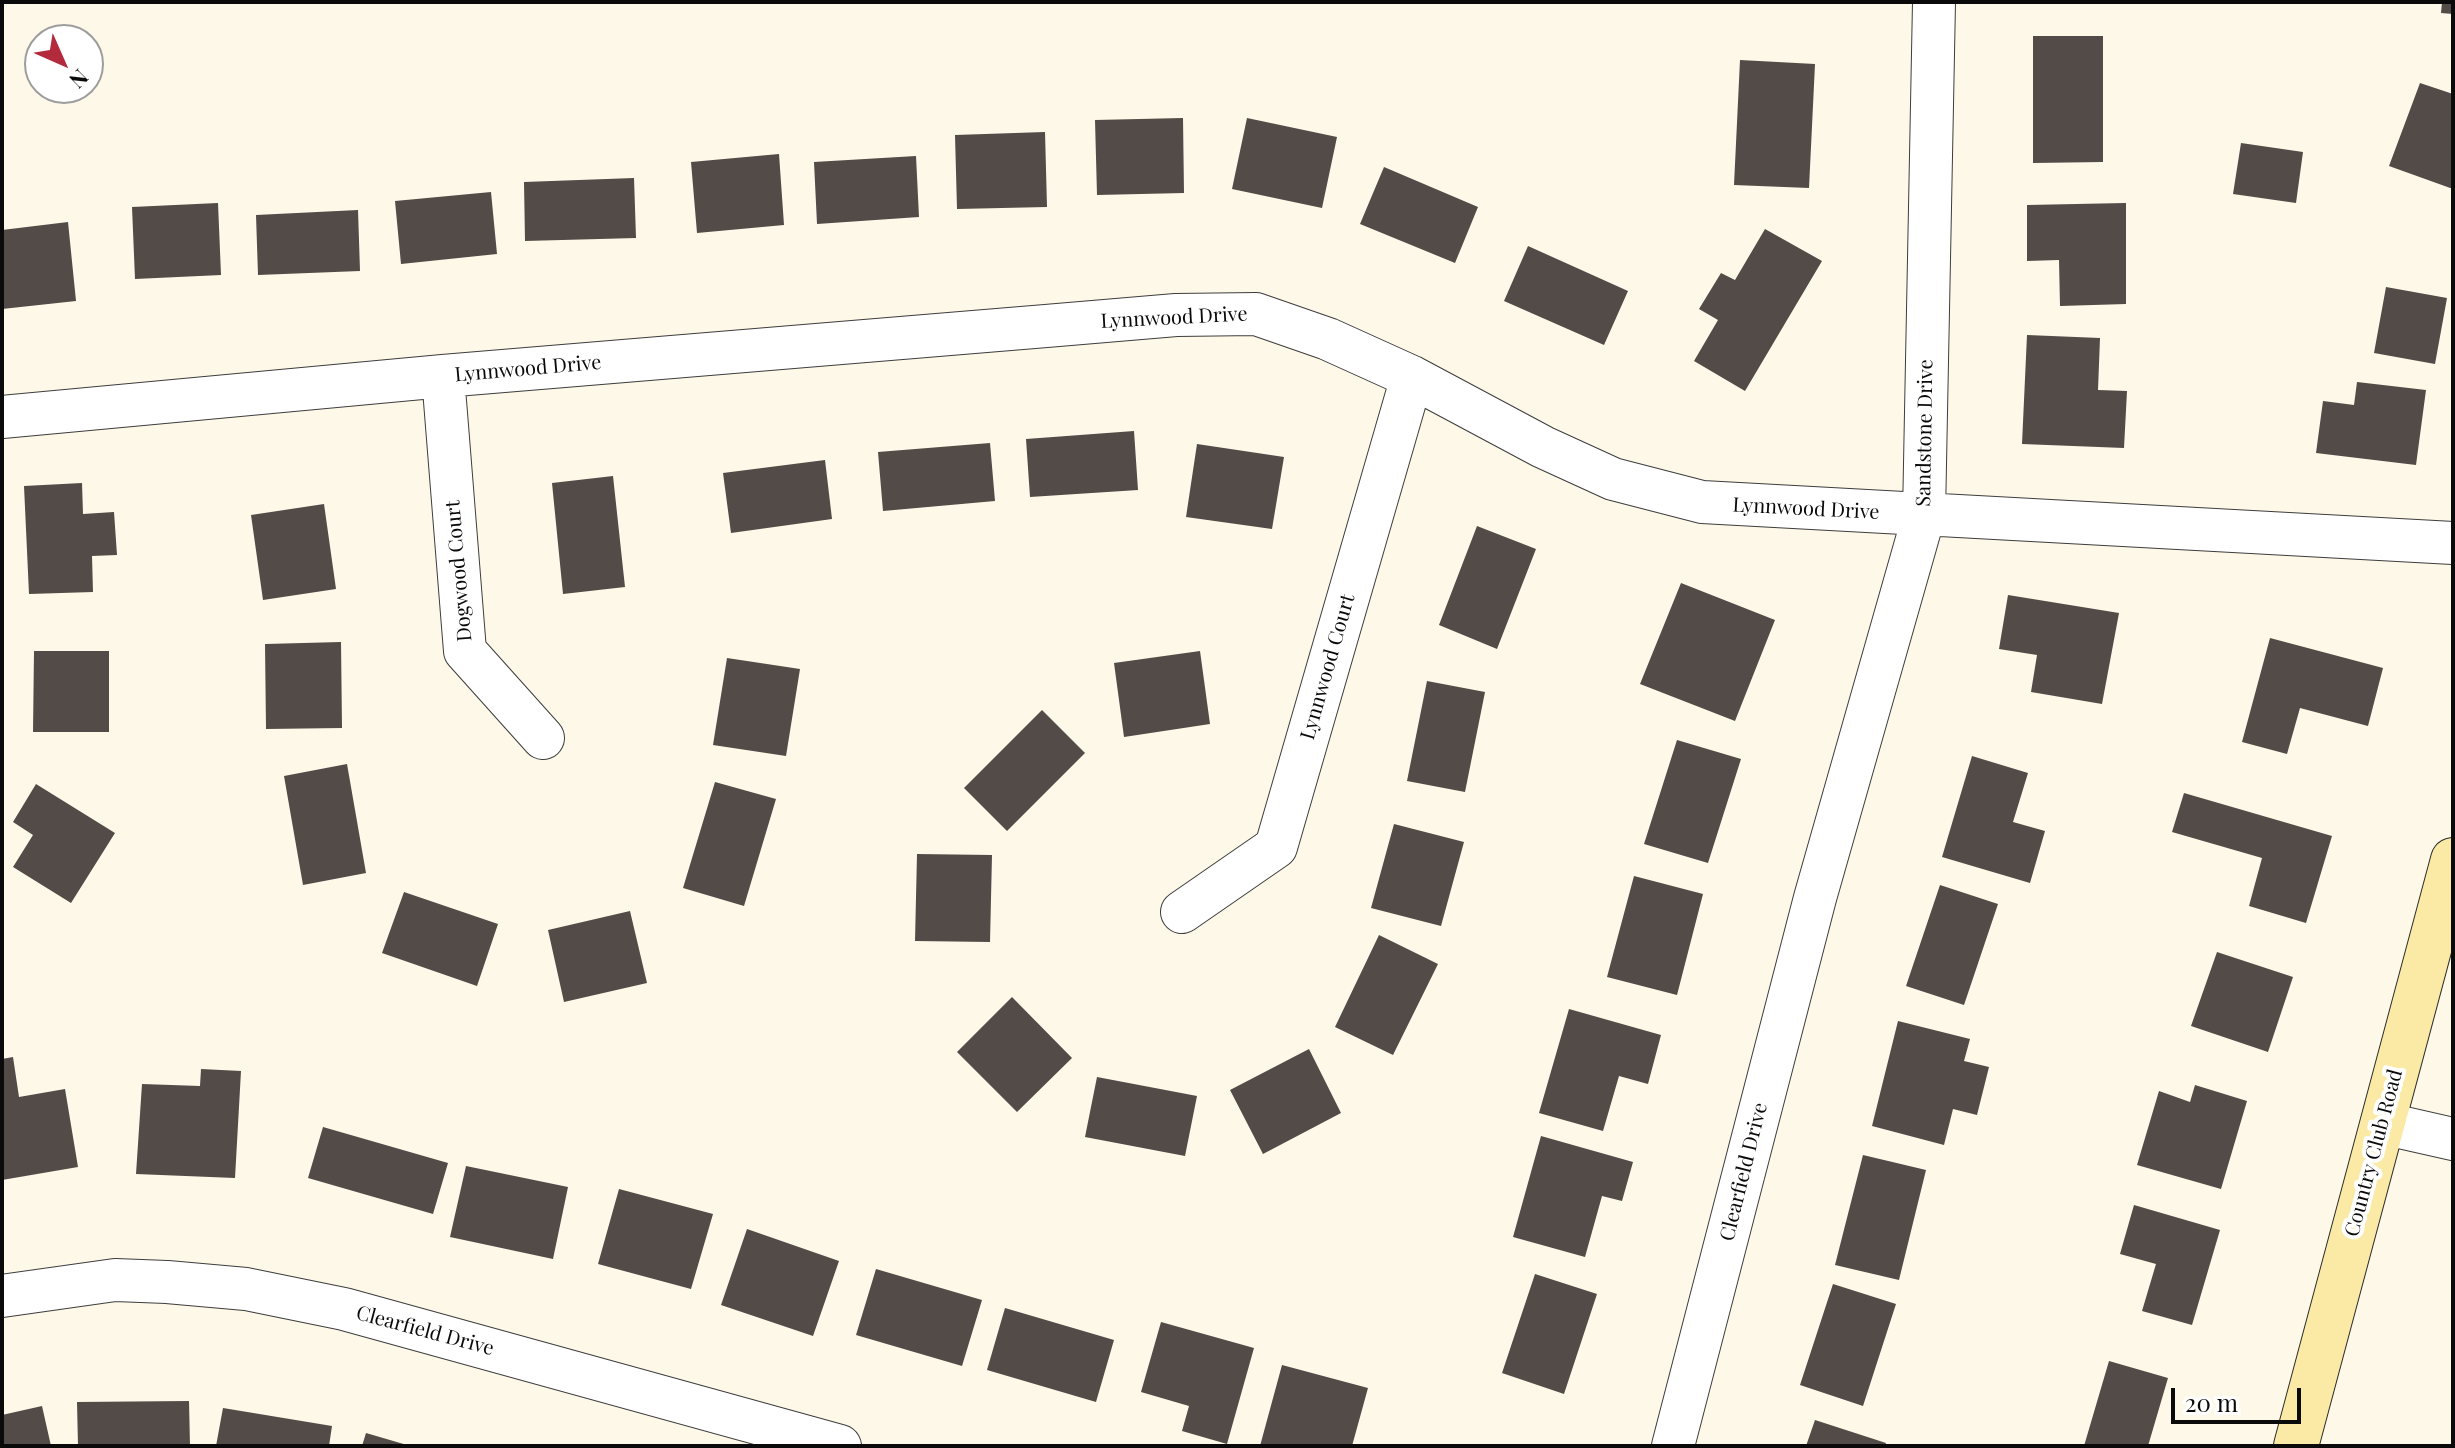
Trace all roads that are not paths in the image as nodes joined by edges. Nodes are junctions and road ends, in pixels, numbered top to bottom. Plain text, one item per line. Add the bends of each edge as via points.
1 (1934, 2) edge
2 (443, 376) junction
3 (1412, 377) junction
4 (2, 417) edge
5 (1924, 515) junction
6 (2453, 543) edge
7 (543, 738) dead end
8 (2453, 860) edge
9 (1815, 898) joint
10 (1182, 912) dead end
11 (2382, 1123) junction
12 (2453, 1139) edge
13 (2, 1296) edge
14 (840, 1446) edge
15 (1673, 1446) edge
16 (2296, 1446) edge

1 - 5 street, Sandstone Drive
2 - 3 street, Lynnwood Drive via 1176,315 1256,314
2 - 4 street, Lynnwood Drive
2 - 7 street, Dogwood Court via 465,651
3 - 5 street, Lynnwood Drive via 1613,479 1702,502
3 - 10 street, Lynnwood Court via 1276,847
5 - 6 street, Lynnwood Drive
5 - 9 street, Sandstone Drive
8 - 11 main road, Country Club Road
9 - 15 street, Clearfield Drive
11 - 12 street
11 - 16 main road, Country Club Road
13 - 14 street, Clearfield Drive via 115,1280 246,1289 344,1309

